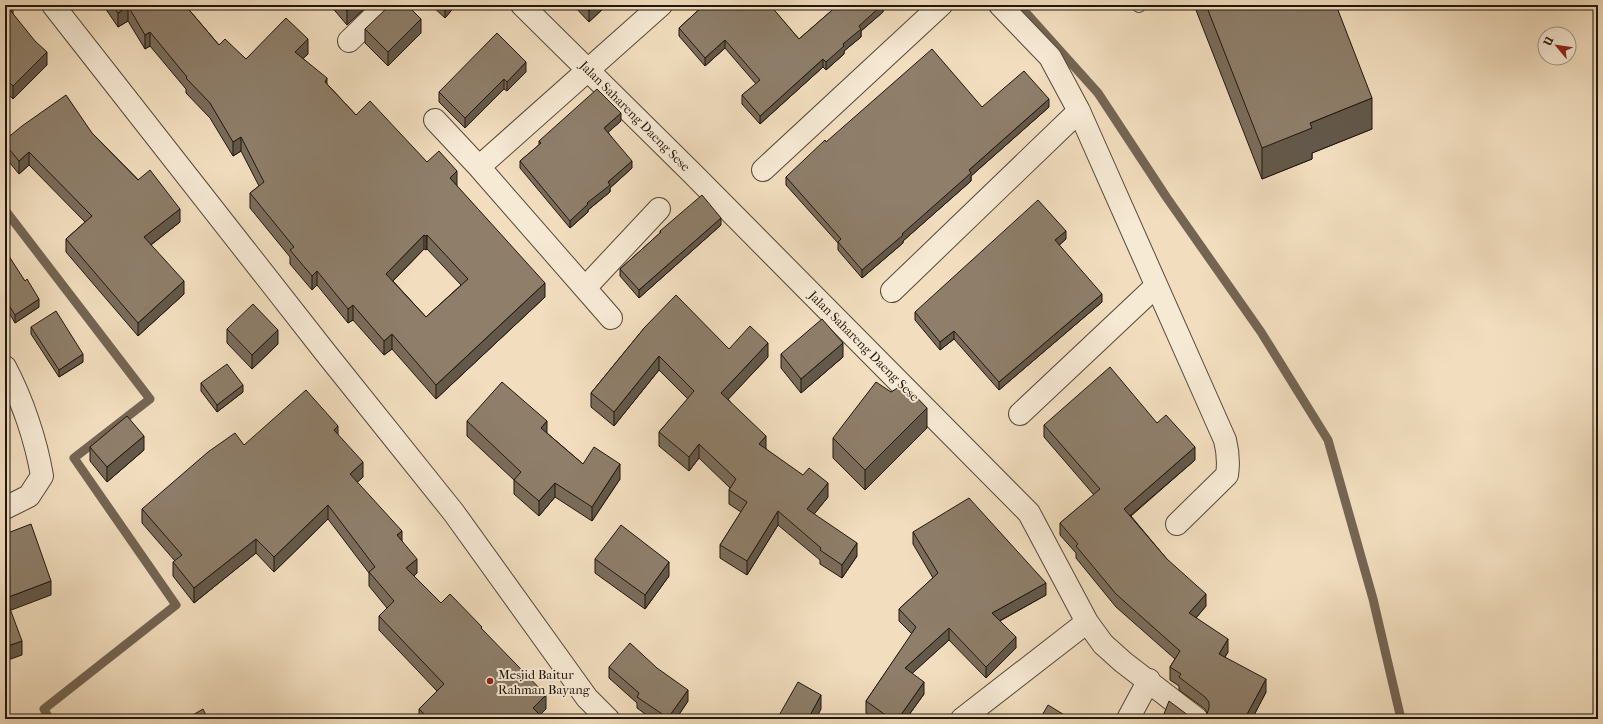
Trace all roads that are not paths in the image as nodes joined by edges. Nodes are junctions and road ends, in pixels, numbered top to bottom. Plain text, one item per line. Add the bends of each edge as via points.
1 (53, 5) edge
2 (386, 5) edge
3 (522, 5) edge
4 (661, 5) edge
5 (941, 5) edge
6 (1000, 5) edge
7 (349, 41) dead end
8 (589, 70) junction
9 (1079, 111) junction
10 (435, 120) dead end
11 (480, 167) junction
12 (763, 170) dead end
13 (659, 209) dead end
14 (1156, 286) junction
15 (585, 288) junction
16 (892, 291) dead end
17 (611, 318) dead end
18 (5, 367) edge
19 (1020, 414) dead end
20 (5, 508) edge
21 (1177, 524) dead end
22 (1087, 622) junction
23 (1149, 680) junction
24 (608, 719) edge
25 (962, 719) edge
26 (1128, 719) edge
27 (1197, 719) edge

1 - 24 street via 454,513 587,698
2 - 7 street
3 - 8 street, Jalan Sahareng Daeng Sese
4 - 8 street
5 - 12 street
6 - 9 street via 1050,57
8 - 11 street
8 - 22 street, Jalan Sahareng Daeng Sese via 1029,512
9 - 14 street
9 - 16 street
10 - 11 street
11 - 15 street
13 - 15 street
14 - 19 street
14 - 21 street via 1228,451 1227,475
15 - 17 street
18 - 20 street via 22,408 42,476 29,496
22 - 23 street, Jalan Sahareng Daeng Sese via 1103,644
22 - 25 street
23 - 26 street
23 - 27 street, Jalan Sahareng Daeng Sese

